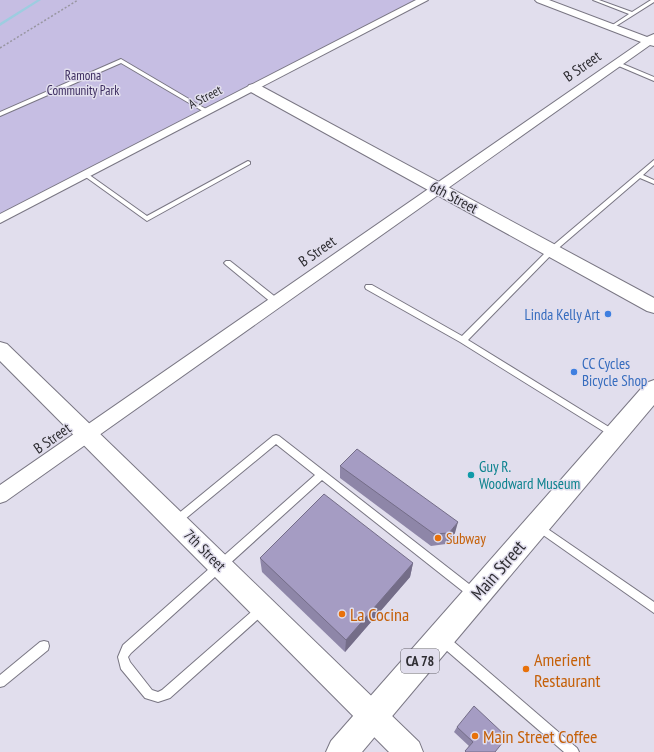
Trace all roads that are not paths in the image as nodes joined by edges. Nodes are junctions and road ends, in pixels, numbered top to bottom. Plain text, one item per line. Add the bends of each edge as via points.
1 (423, 0) edge
2 (540, 0) edge
3 (595, 0) edge
4 (654, 0) edge
5 (633, 14) junction
6 (613, 27) junction
7 (652, 40) edge
8 (616, 63) junction
9 (654, 79) edge
10 (254, 88) junction
11 (208, 112) junction
12 (0, 114) edge
13 (654, 162) edge
14 (248, 163) dead end
15 (86, 175) junction
16 (639, 175) junction
17 (654, 182) edge
18 (437, 188) junction
19 (0, 219) edge
20 (552, 250) junction
21 (228, 264) dead end
22 (369, 287) dead end
23 (275, 301) junction
24 (654, 306) edge
25 (463, 340) junction
26 (0, 349) edge
27 (654, 388) edge
28 (86, 434) junction
29 (614, 435) junction
30 (321, 474) junction
31 (0, 495) edge
32 (175, 521) junction
33 (537, 525) junction
34 (220, 566) junction
35 (476, 596) junction
36 (263, 608) junction
37 (654, 608) edge
38 (440, 638) junction
39 (44, 646) dead end
40 (1, 678) edge
41 (373, 716) junction
42 (342, 752) edge
43 (409, 752) edge
44 (573, 752) edge

1 - 10 street, A Street
2 - 6 street
3 - 5 lane
4 - 5 lane
5 - 6 lane
6 - 7 street
7 - 8 street, B Street
8 - 9 lane
8 - 18 street, B Street
10 - 11 street, A Street
10 - 18 street, 6th Street
11 - 12 lane via 121,61
11 - 15 street, A Street
13 - 16 lane
14 - 15 lane via 148,219
15 - 19 street, A Street
16 - 17 lane
16 - 20 lane
18 - 20 street, 6th Street
18 - 23 street, B Street
20 - 24 street, 6th Street
20 - 25 lane
21 - 23 lane
22 - 25 lane
23 - 28 street, B Street
25 - 29 lane
26 - 28 street, 7th Street
27 - 29 main road, Main Street / CA 78
28 - 31 street, B Street
28 - 32 street, 7th Street
29 - 33 main road, Main Street / CA 78
30 - 32 lane via 276,439
30 - 34 lane
30 - 35 lane
32 - 34 street, 7th Street
33 - 35 main road, Main Street / CA 78
33 - 37 lane
34 - 36 street, 7th Street
34 - 36 lane via 126,650 123,657 125,666 149,694 158,697 166,694
35 - 38 main road, Main Street / CA 78
36 - 41 street, 7th Street
38 - 41 main road, Main Street / CA 78
38 - 44 lane
39 - 40 lane
41 - 42 main road, Main Street / CA 78
41 - 43 street, 7th Street

